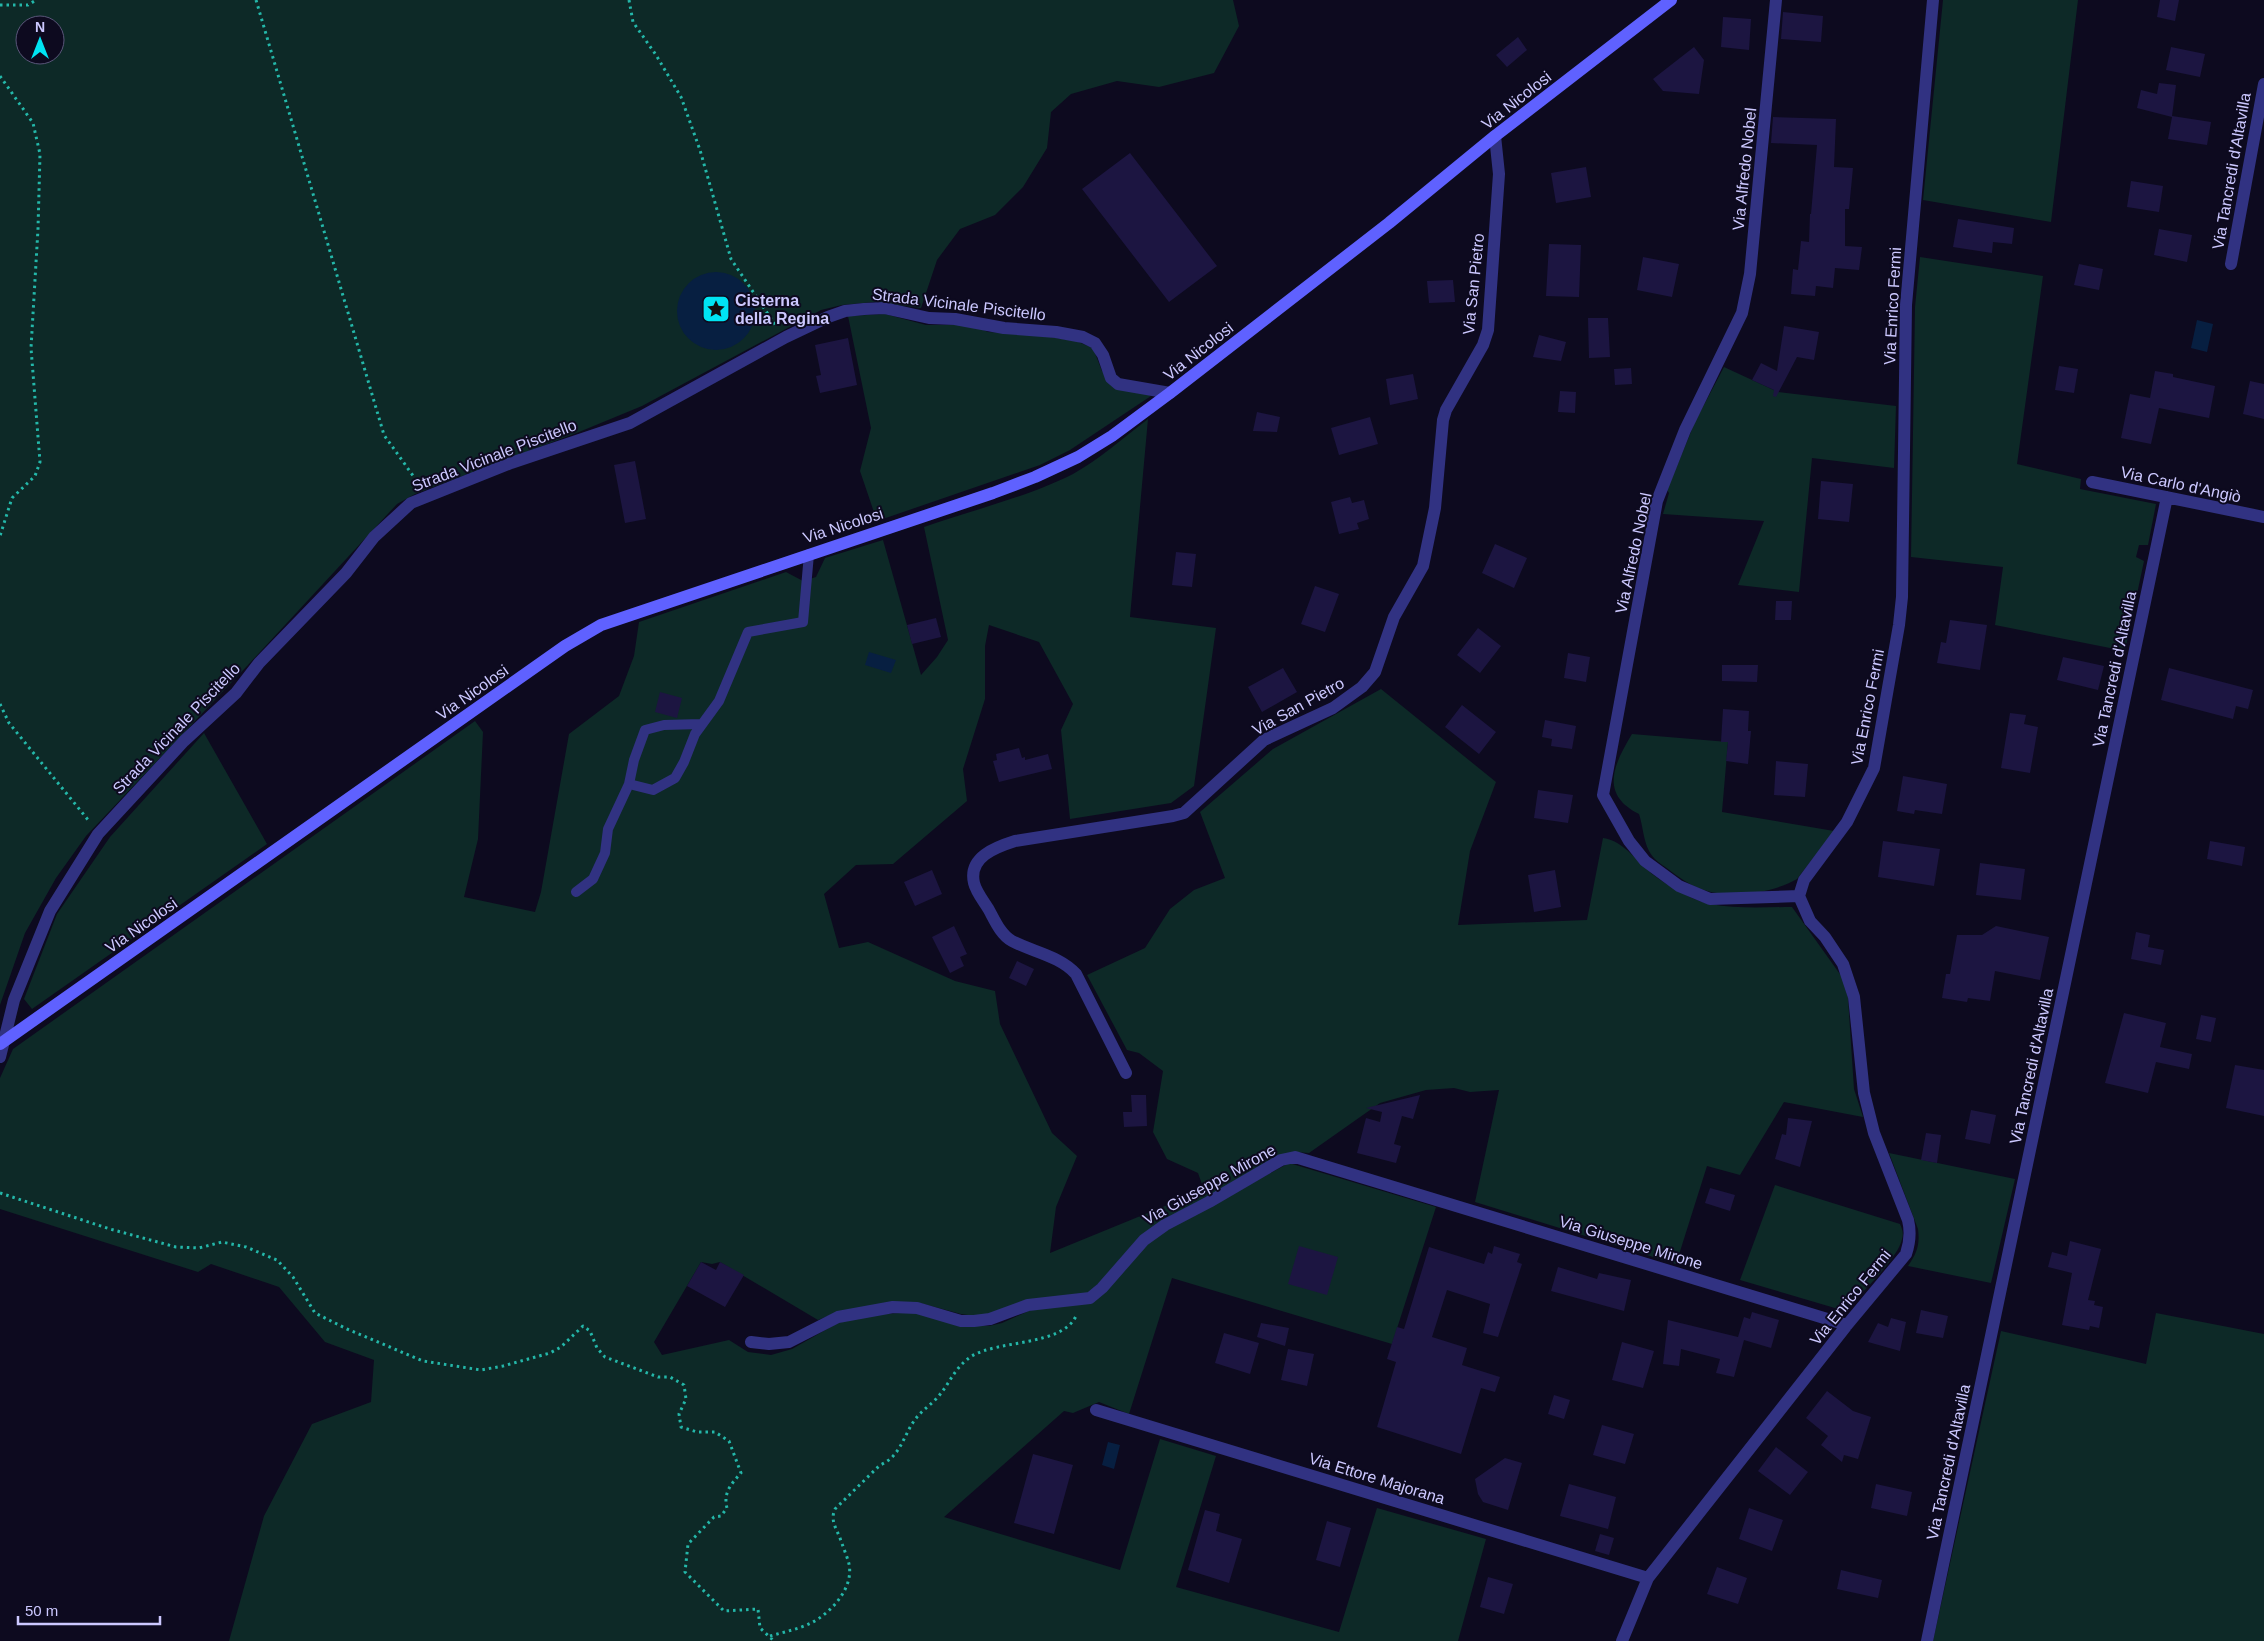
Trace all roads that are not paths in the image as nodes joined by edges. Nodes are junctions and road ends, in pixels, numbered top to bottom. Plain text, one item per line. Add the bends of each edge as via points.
1 (1672, 0) edge
2 (1776, 0) edge
3 (1932, 0) edge
4 (2264, 84) edge
5 (1495, 136) junction
6 (2231, 264) dead end
7 (1170, 393) junction
8 (2092, 482) dead end
9 (2167, 497) junction
10 (2264, 517) edge
11 (809, 554) junction
12 (701, 724) junction
13 (629, 784) junction
14 (576, 892) dead end
15 (1799, 896) junction
16 (2, 1042) edge
17 (0, 1057) edge
18 (1126, 1073) dead end
19 (1847, 1325) junction
20 (751, 1342) dead end
21 (1096, 1410) dead end
22 (1648, 1578) junction
23 (1622, 1641) edge
24 (1927, 1641) edge

1 - 5 main road, Via Nicolosi
2 - 15 street, Via Alfredo Nobel via 1750,274 1742,313 1685,430 1657,501 1603,795 1645,862 1679,886 1710,899
3 - 15 street, Via Enrico Fermi via 1906,305 1899,625 1874,768 1847,822 1804,880
4 - 6 street, Via Tancredi d'Altavilla
5 - 7 main road, Via Nicolosi
5 - 18 street, Via San Pietro via 1499,174 1488,330 1483,345 1446,410 1435,508 1423,566 1394,617 1375,672 1362,687 1333,708 1264,740 1184,813 1015,841 993,848 979,860 974,884 999,929 1010,940 1068,965 1076,974
7 - 11 main road, Via Nicolosi via 1112,436 1078,457 1035,477
7 - 16 street, Strada Vicinale Piscitello via 1118,384 1111,378 1095,343 1082,337 929,318 884,308 864,308 828,317 786,337 630,424 511,463 411,503 374,536 346,573 259,663 236,693 184,742 98,834 50,911 14,1000
8 - 9 street, Via Carlo d'Angiò
9 - 10 street, Via Carlo d'Angiò
9 - 24 street, Via Tancredi d'Altavilla
11 - 12 lane via 803,622 748,632 719,701
11 - 16 main road, Via Nicolosi via 609,622 572,642
12 - 13 lane via 675,778 654,790
12 - 13 lane via 664,725 645,730
13 - 14 lane via 608,829 605,853 592,879
15 - 19 street, Via Enrico Fermi via 1810,921 1825,936 1843,964 1854,997 1864,1093 1874,1133 1911,1230 1906,1254
16 - 17 street, Strada Vicinale Piscitello
19 - 20 street, Via Giuseppe Mirone via 1295,1157 1281,1160 1165,1225 1144,1240 1090,1298 1028,1305 990,1319 974,1321 961,1321 918,1308 893,1307 838,1317 789,1342
19 - 22 street, Via Enrico Fermi
21 - 22 street, Via Ettore Majorana
22 - 23 street, Via Enrico Fermi

